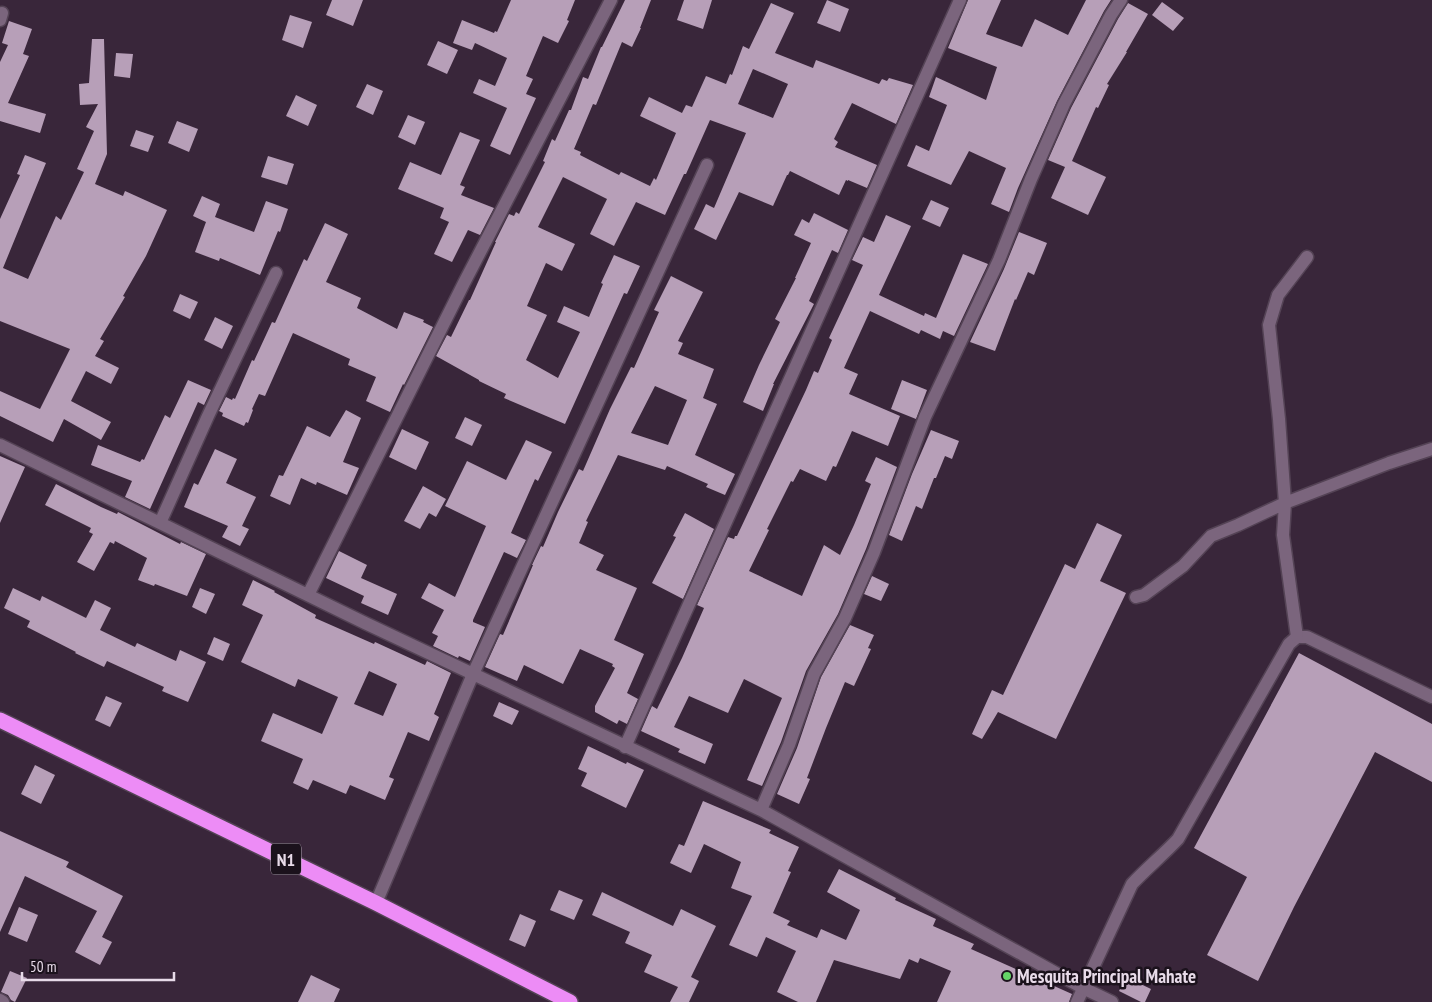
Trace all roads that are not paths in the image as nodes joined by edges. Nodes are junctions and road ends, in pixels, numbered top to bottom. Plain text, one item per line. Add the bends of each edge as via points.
1 (612, 0) edge
2 (960, 0) edge
3 (1121, 0) edge
4 (708, 165) dead end
5 (1307, 256) dead end
6 (276, 273) dead end
7 (0, 445) edge
8 (1432, 449) edge
9 (1285, 502) junction
10 (160, 523) junction
11 (308, 595) junction
12 (1136, 597) dead end
13 (1296, 636) junction
14 (473, 674) junction
15 (1432, 697) edge
16 (0, 720) edge
17 (625, 747) junction
18 (761, 810) junction
19 (376, 903) junction
20 (1084, 988) junction
21 (570, 1002) edge
22 (1077, 1002) edge
23 (1112, 1002) edge

1 - 11 street via 460,290
2 - 17 street
3 - 18 street via 1064,104 999,260 925,417 874,552 814,674
4 - 14 street
5 - 9 street via 1278,295 1269,325
6 - 10 street
7 - 10 street
8 - 9 street
9 - 12 street via 1211,536 1183,566 1144,595
9 - 13 street via 1283,535
10 - 11 street
11 - 14 street
13 - 15 street via 1307,637
13 - 20 street via 1178,839 1132,884
14 - 17 street
14 - 19 street
16 - 19 highway, N1
17 - 18 street
18 - 20 street
19 - 21 highway, N1
20 - 22 street
20 - 23 street

